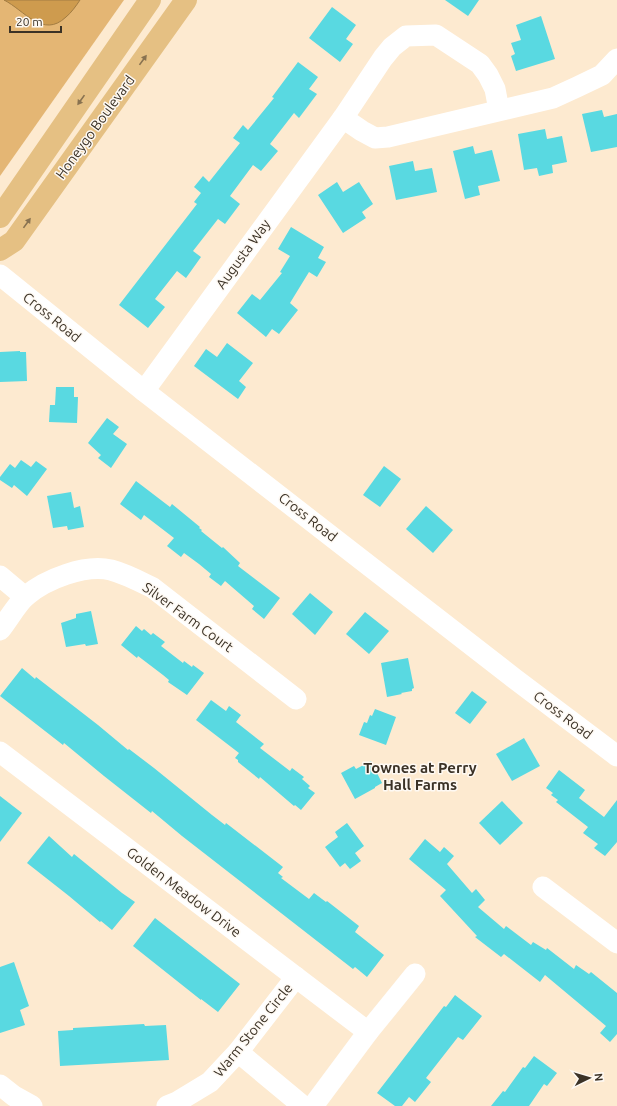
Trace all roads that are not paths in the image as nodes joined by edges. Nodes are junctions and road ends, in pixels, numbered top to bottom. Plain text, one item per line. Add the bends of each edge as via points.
1 (150, 0) edge
2 (186, 0) edge
3 (617, 58) edge
4 (499, 110) junction
5 (344, 118) junction
6 (0, 217) edge
7 (0, 250) edge
8 (0, 275) edge
9 (144, 391) junction
10 (0, 576) edge
11 (25, 597) junction
12 (0, 630) edge
13 (296, 699) dead end
14 (0, 752) edge
15 (617, 756) edge
16 (543, 887) dead end
17 (617, 943) edge
18 (416, 974) dead end
19 (296, 977) junction
20 (368, 1032) junction
21 (238, 1052) junction
22 (0, 1085) edge
23 (32, 1106) edge
24 (167, 1106) edge
25 (303, 1106) edge
26 (313, 1106) edge

1 -> 6 main road, Honeygo Boulevard
7 -> 2 main road, Honeygo Boulevard via 14,241
3 - 4 street via 602,75 578,87 553,98
4 - 5 street via 388,138 375,138
4 - 5 street, Augusta Way via 495,89 480,64 436,35 417,35 406,36 392,47
5 - 9 street, Augusta Way
8 - 9 street, Cross Road
9 - 15 street, Cross Road
10 - 11 street
11 - 12 street, Silver Farm Court
11 - 13 street, Silver Farm Court via 44,583 71,572 110,570 131,577 153,588
14 - 19 street, Golden Meadow Drive
16 - 17 street
18 - 20 street
19 - 20 street, Golden Meadow Drive
19 - 21 street, Warm Stone Circle
20 - 26 street
21 - 24 street, Warm Stone Circle via 210,1082
21 - 25 street
22 - 23 street

